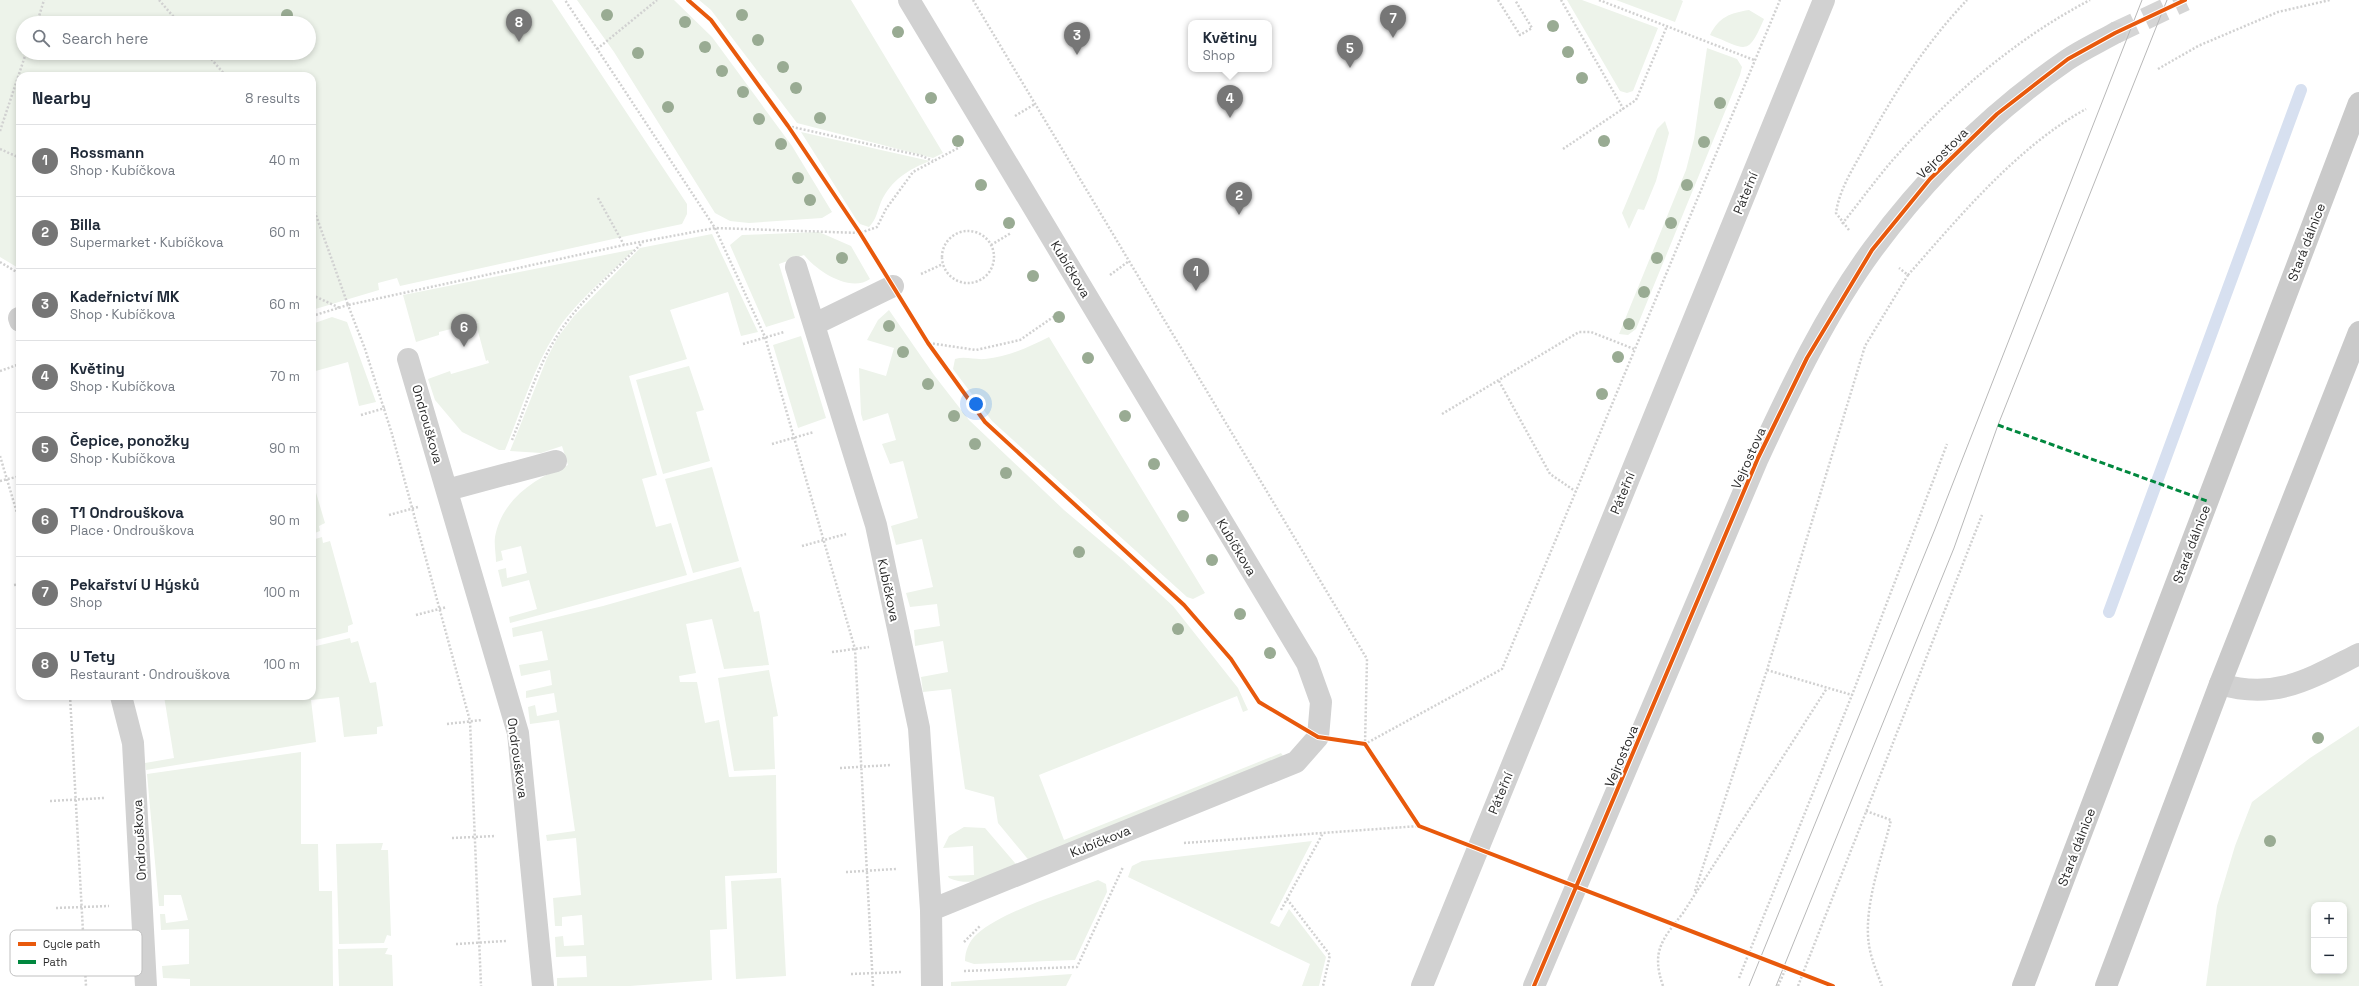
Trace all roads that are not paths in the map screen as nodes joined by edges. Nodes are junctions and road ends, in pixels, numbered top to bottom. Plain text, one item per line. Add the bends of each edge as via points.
1 (909, 0) edge
2 (1824, 0) edge
3 (2115, 33) tunnel mouth
4 (2359, 103) edge
5 (796, 268) dead end
6 (893, 286) road end
7 (815, 324) junction
8 (2359, 332) edge
9 (408, 359) dead end
10 (556, 461) dead end
11 (447, 490) junction
12 (2359, 654) edge
13 (2220, 684) junction
14 (122, 700) edge
15 (931, 910) junction
16 (146, 986) edge
17 (543, 986) edge
18 (932, 986) edge
19 (1422, 986) edge
20 (1534, 986) edge
21 (2023, 986) edge
22 (2106, 986) edge

1 - 15 street, Kubíčkova via 1307,663 1321,702 1318,737 1296,762
2 - 19 street, Páteřní
3 - 20 street, Vejrostova via 2068,59 1997,114 1930,179 1872,250 1807,358 1758,458
4 - 21 main road, Stará dálnice
5 - 7 street, Kubíčkova
6 - 7 street
7 - 15 street, Kubíčkova via 876,525 919,728
8 - 13 main road
9 - 11 street, Ondrouškova
10 - 11 street
11 - 17 street, Ondrouškova via 518,733
12 - 13 street via 2300,683 2272,690 2252,690
13 - 22 main road
14 - 16 street, Ondrouškova via 133,743
15 - 18 street, Kubíčkova

